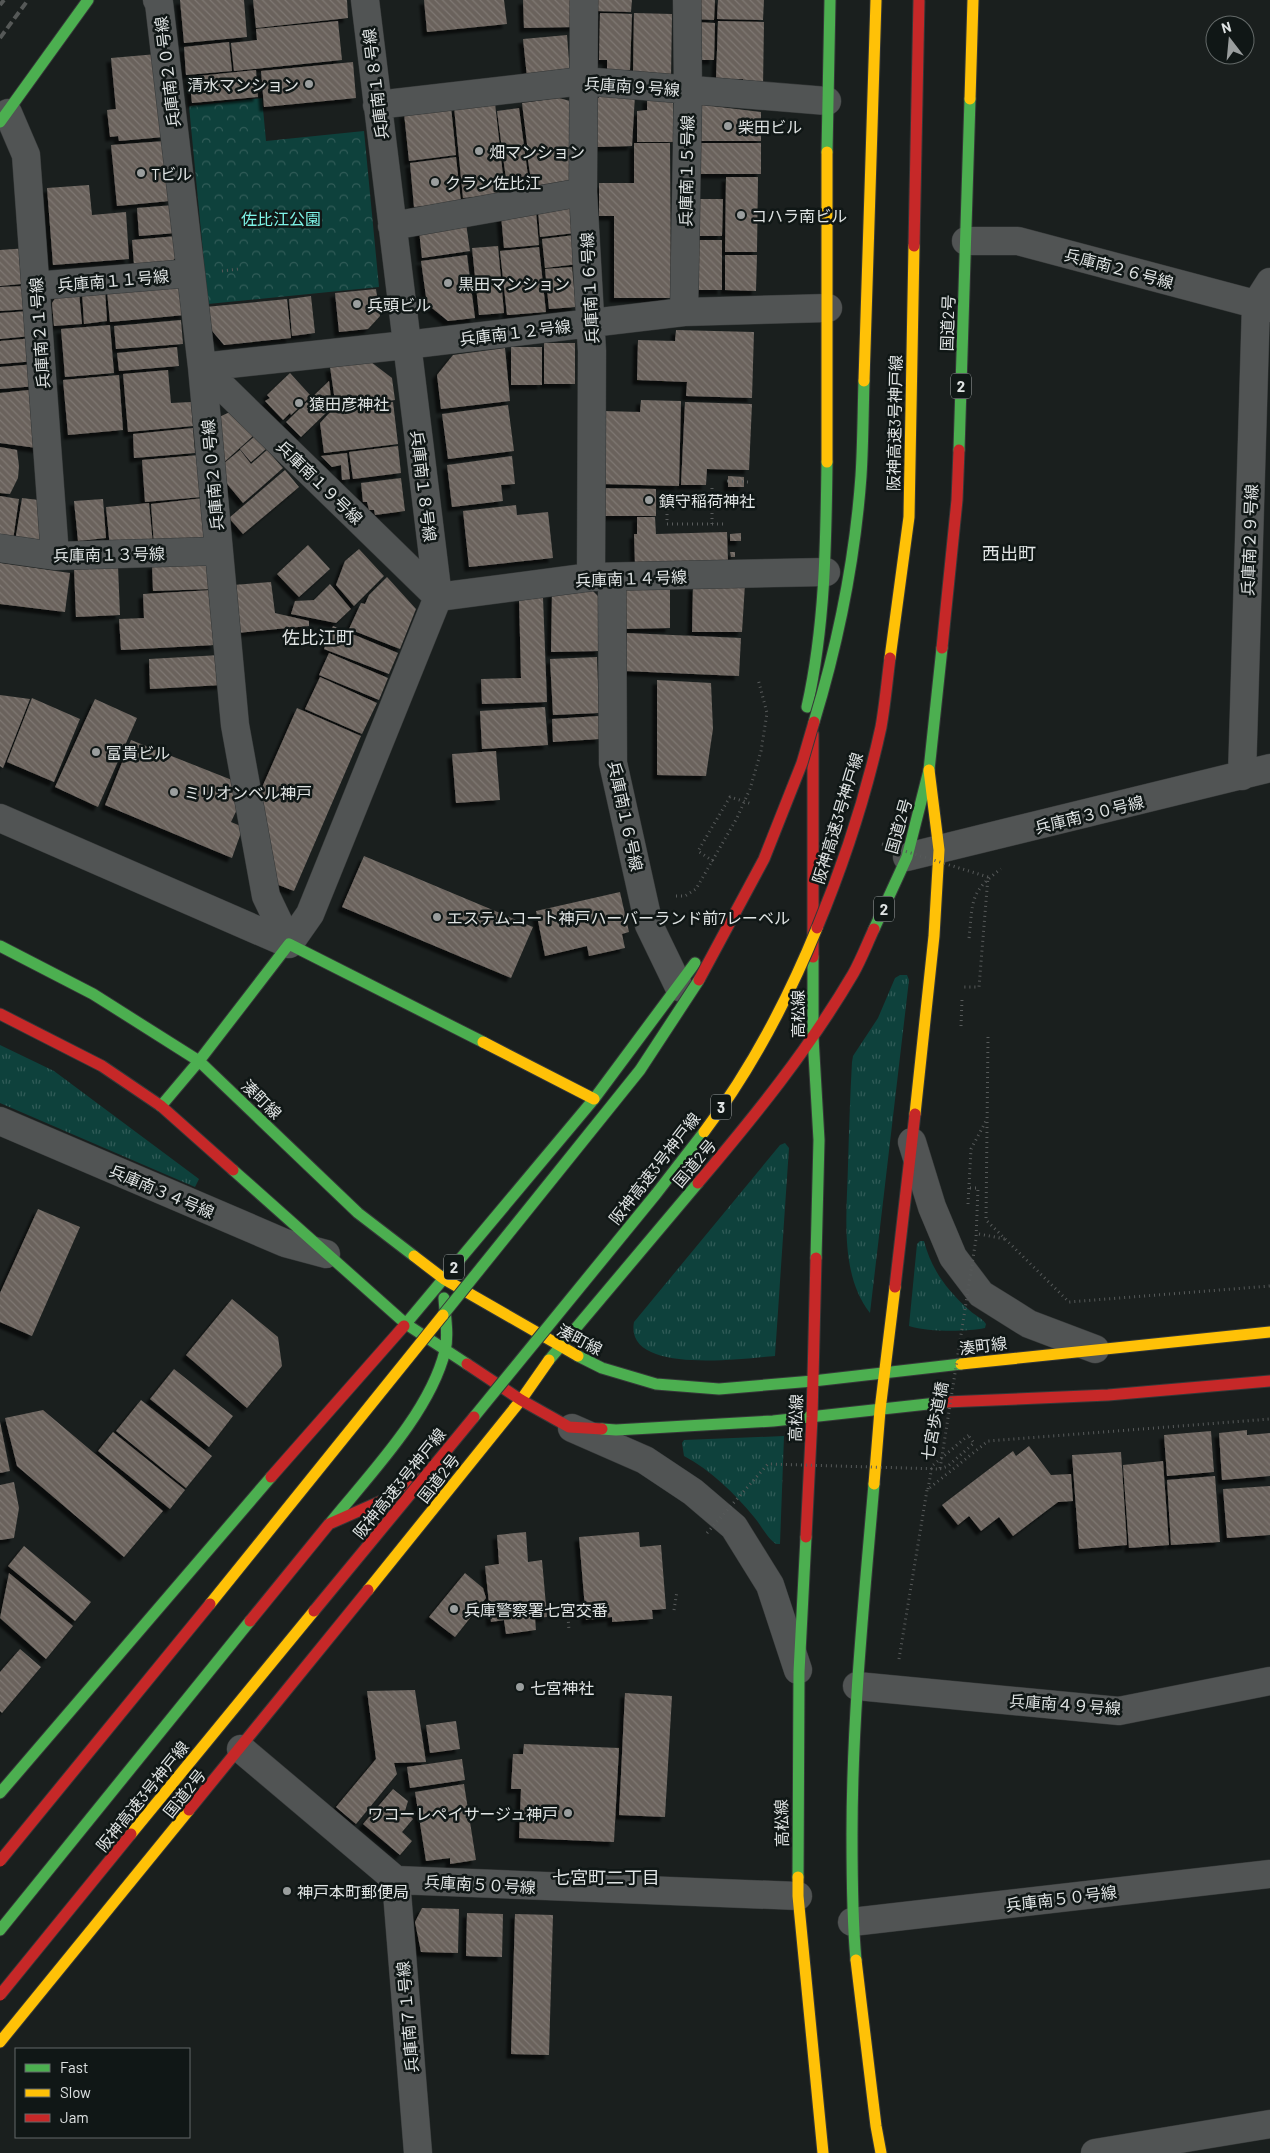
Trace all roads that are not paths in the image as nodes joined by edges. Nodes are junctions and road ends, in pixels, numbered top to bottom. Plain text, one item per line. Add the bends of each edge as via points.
1 (88, 0) edge
2 (157, 0) edge
3 (365, 0) edge
4 (584, 0) edge
5 (686, 0) edge
6 (830, 0) edge
7 (876, 0) edge
8 (919, 0) edge
9 (974, 0) edge
10 (584, 81) junction
11 (688, 91) junction
12 (827, 102) junction
13 (377, 105) junction
14 (4, 118) edge
15 (583, 192) junction
16 (392, 226) junction
17 (966, 241) junction
18 (191, 274) junction
19 (35, 286) junction
20 (1265, 298) edge
21 (828, 308) junction
22 (684, 312) junction
23 (591, 323) junction
24 (406, 345) junction
25 (202, 367) junction
26 (0, 548) edge
27 (219, 551) junction
28 (55, 556) junction
29 (826, 572) junction
30 (602, 577) junction
31 (438, 597) junction
32 (813, 682) junction
33 (1270, 768) edge
34 (930, 770) junction
35 (1242, 776) junction
36 (0, 818) edge
37 (939, 850) junction
38 (907, 857) junction
39 (289, 944) junction
40 (0, 946) edge
41 (678, 987) junction
42 (0, 1014) edge
43 (813, 1037) junction
44 (199, 1061) junction
45 (594, 1099) junction
46 (161, 1106) junction
47 (0, 1121) edge
48 (912, 1142) junction
49 (326, 1254) junction
50 (444, 1279) junction
51 (406, 1324) junction
52 (1270, 1332) edge
53 (559, 1347) junction
54 (1095, 1349) junction
55 (445, 1350) junction
56 (884, 1373) junction
57 (813, 1381) junction
58 (1270, 1381) edge
59 (521, 1400) junction
60 (880, 1410) junction
61 (812, 1417) junction
62 (569, 1427) junction
63 (497, 1430) junction
64 (329, 1524) junction
65 (799, 1672) junction
66 (1270, 1681) edge
67 (857, 1686) junction
68 (241, 1749) junction
69 (0, 1793) edge
70 (0, 1861) edge
71 (1270, 1874) edge
72 (396, 1880) junction
73 (798, 1896) junction
74 (852, 1922) junction
75 (0, 1930) edge
76 (0, 1995) edge
77 (0, 2042) edge
78 (1270, 2124) edge
79 (418, 2153) edge
80 (823, 2153) edge
81 (882, 2153) edge
82 (1095, 2153) edge

1 - 14 main road
2 - 18 street, 兵庫南２０号線
3 - 13 street, 兵庫南１８号線
4 - 10 street, 兵庫南１６号線
5 - 11 street, 兵庫南１５号線
6 - 12 main road, 2
7 - 70 main road, 阪神高速3号神戸線, bridge via 860,477 850,570 830,668 802,763 764,859 708,966 640,1070 255,1550
8 - 76 main road, 阪神高速3号神戸線 / 3, bridge via 909,517 881,726 858,816 833,890 802,965 759,1047 711,1122 656,1194
9 - 17 main road, 国道2号 / 2
10 - 11 street, 兵庫南９号線
10 - 13 street, 兵庫南９号線
10 - 15 street, 兵庫南１６号線
11 - 12 street, 兵庫南９号線
11 - 22 street, 兵庫南１５号線
12 - 21 main road, 2
13 - 16 street, 兵庫南１８号線
14 - 19 street, 兵庫南２１号線 via 26,155
15 - 16 street
15 - 23 street, 兵庫南１６号線
16 - 24 street, 兵庫南１８号線
17 - 20 street, 兵庫南２６号線 via 1018,241
17 - 34 main road, 国道2号 / 2 via 957,500
18 - 19 street, 兵庫南１１号線
18 - 25 street, 兵庫南２０号線
19 - 28 street, 兵庫南２１号線
20 - 35 street, 兵庫南２９号線
21 - 22 street, 兵庫南１２号線
21 - 29 main road, 2
22 - 23 street, 兵庫南１２号線
23 - 24 street, 兵庫南１２号線
23 - 30 street, 兵庫南１６号線
24 - 25 street, 兵庫南１２号線
24 - 31 street, 兵庫南１８号線
25 - 27 street, 兵庫南２０号線
25 - 31 street, 兵庫南１９号線
26 - 28 street, 兵庫南１３号線
27 - 28 street, 兵庫南１３号線
27 - 39 street, 兵庫南２０号線 via 234,725 266,896
29 - 30 street, 兵庫南１４号線
29 - 32 main road, 2
30 - 31 street, 兵庫南１４号線
30 - 41 street, 兵庫南１６号線 via 613,763 649,926
31 - 39 street, 兵庫南１８号線 via 310,914
32 - 41 main road, 2 via 783,795 729,914
32 - 43 main road, 高松線
33 - 35 street, 兵庫南３０号線
34 - 37 main road
34 - 38 main road, 国道2号 / 2
35 - 37 street, 兵庫南３０号線
36 - 39 street
37 - 38 street, 兵庫南３０号線
37 - 48 main road via 934,936
38 - 43 main road, 国道2号 / 2 via 854,974
39 - 44 main road
39 - 45 main road
40 - 44 main road, 湊町線 via 93,994
41 - 45 main road, 2
42 - 46 main road via 102,1066
43 - 53 main road, 国道2号 / 2 via 744,1130
43 - 57 main road, 高松線 via 819,1140
44 - 46 main road
44 - 50 main road, 湊町線 via 358,1213
45 - 50 main road, 2
46 - 49 main road
47 - 49 street, 兵庫南３４号線 via 285,1243
48 - 54 street via 932,1207 953,1257 981,1294 1029,1324
48 - 56 main road
49 - 51 main road
50 - 51 main road, 2
50 - 53 main road, 湊町線
50 - 55 main road
51 - 55 main road
51 - 69 main road, 2 via 323,1416
52 - 54 main road, 湊町線
53 - 57 main road, 湊町線 via 602,1368 656,1384 719,1389
53 - 59 main road, 国道2号 / 2
54 - 56 main road, 湊町線
55 - 59 main road
55 - 64 main road via 433,1381 412,1418
56 - 57 main road, 湊町線
56 - 60 main road
57 - 61 main road, 高松線
58 - 60 main road via 1108,1395 938,1402
59 - 62 main road
59 - 63 main road, 国道2号 / 2
60 - 61 main road
60 - 67 main road
61 - 62 main road via 616,1430
61 - 65 main road, 高松線
62 - 65 street via 645,1460 693,1492 734,1528 770,1585
63 - 64 main road via 404,1491
63 - 68 main road, 国道2号 / 2
64 - 75 main road
65 - 73 main road, 高松線
66 - 67 street, 兵庫南４９号線 via 1119,1711
67 - 74 main road via 852,1801
68 - 72 street
68 - 77 main road, 国道2号 / 2
71 - 74 street, 兵庫南５０号線
72 - 73 street, 兵庫南５０号線
72 - 79 street, 兵庫南７１号線
73 - 80 main road, 高松線
74 - 81 main road
78 - 82 street

